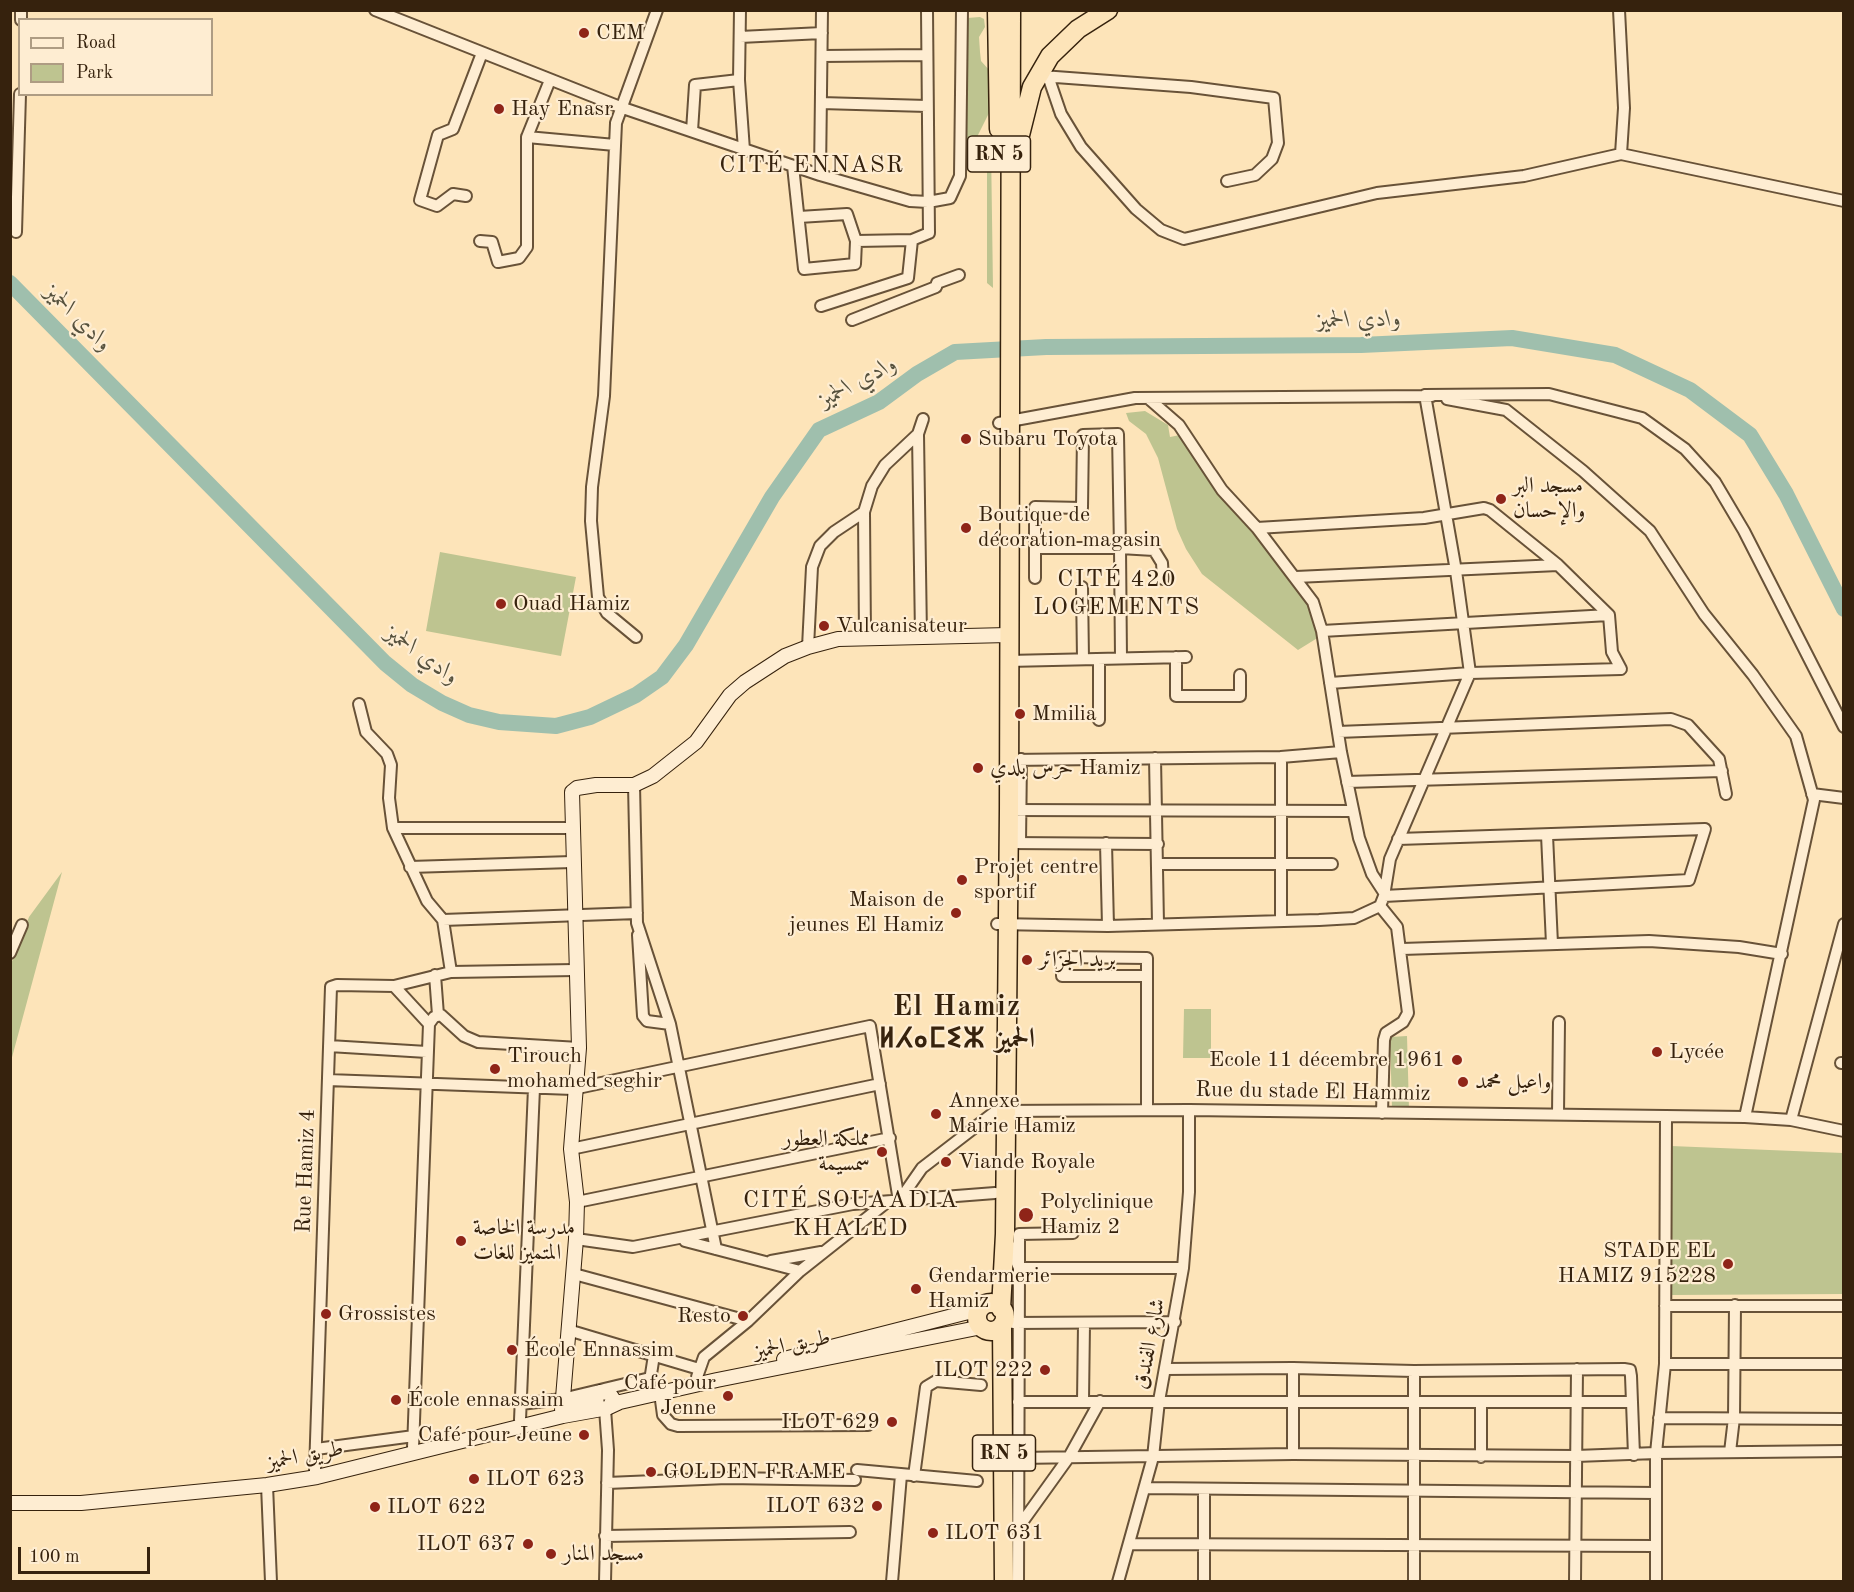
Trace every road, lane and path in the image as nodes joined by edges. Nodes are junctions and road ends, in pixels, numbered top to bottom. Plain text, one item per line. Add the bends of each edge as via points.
1 (375, 10) edge
2 (657, 10) edge
3 (740, 10) edge
4 (822, 10) edge
5 (927, 10) edge
6 (962, 10) edge
7 (997, 10) edge
8 (1011, 10) edge
9 (1108, 10) edge
10 (1619, 10) edge
11 (822, 33) junction
12 (740, 37) junction
13 (482, 53) junction
14 (927, 55) junction
15 (822, 56) junction
16 (1044, 76) junction
17 (550, 80) junction
18 (739, 80) junction
19 (20, 96) edge
20 (821, 103) junction
21 (927, 106) junction
22 (620, 107) junction
23 (692, 131) junction
24 (527, 137) junction
25 (615, 145) junction
26 (744, 150) junction
27 (1620, 154) junction
28 (793, 166) junction
29 (820, 175) junction
30 (1227, 181) dead end
31 (466, 195) dead end
32 (1011, 198) junction
33 (1844, 201) edge
34 (928, 202) junction
35 (799, 217) junction
36 (16, 232) dead end
37 (912, 240) junction
38 (480, 241) dead end
39 (856, 241) junction
40 (959, 275) dead end
41 (896, 282) junction
42 (1005, 298) junction
43 (904, 300) junction
44 (821, 306) dead end
45 (852, 320) dead end
46 (1425, 395) junction
47 (1148, 398) junction
48 (923, 419) dead end
49 (1005, 422) junction
50 (918, 434) junction
51 (864, 512) junction
52 (1446, 515) junction
53 (1257, 528) junction
54 (1035, 548) junction
55 (1120, 548) junction
56 (1558, 565) junction
57 (1456, 571) junction
58 (1296, 577) junction
59 (1035, 578) dead end
60 (1163, 579) dead end
61 (1082, 587) dead end
62 (1609, 615) junction
63 (1464, 623) junction
64 (1322, 631) junction
65 (1004, 635) junction
66 (921, 636) junction
67 (636, 637) dead end
68 (865, 638) junction
69 (808, 647) junction
70 (1121, 658) junction
71 (1083, 659) junction
72 (1099, 659) junction
73 (1008, 661) junction
74 (1470, 673) junction
75 (1240, 675) dead end
76 (1330, 683) junction
77 (359, 704) dead end
78 (1099, 720) dead end
79 (1844, 727) edge
80 (1446, 728) junction
81 (1338, 732) junction
82 (1341, 752) junction
83 (1281, 757) junction
84 (1155, 758) junction
85 (1015, 760) junction
86 (1722, 771) junction
87 (1423, 781) junction
88 (1347, 782) junction
89 (634, 785) junction
90 (1726, 794) dead end
91 (1812, 794) junction
92 (1844, 798) edge
93 (1015, 810) junction
94 (1157, 811) junction
95 (1353, 811) junction
96 (1281, 812) junction
97 (393, 828) junction
98 (572, 828) junction
99 (1546, 835) junction
100 (1398, 839) junction
101 (1014, 843) junction
102 (1106, 843) junction
103 (1158, 844) junction
104 (572, 862) junction
105 (1158, 864) junction
106 (1332, 864) dead end
107 (1281, 865) junction
108 (410, 867) junction
109 (1549, 890) junction
110 (1383, 898) junction
111 (573, 915) junction
112 (637, 918) junction
113 (443, 920) junction
114 (1281, 920) junction
115 (1002, 924) junction
116 (1158, 924) junction
117 (1844, 924) edge
118 (16, 926) edge
119 (1108, 926) junction
120 (1552, 944) junction
121 (1402, 949) junction
122 (10, 953) edge
123 (1782, 954) junction
124 (575, 970) junction
125 (450, 972) junction
126 (435, 975) junction
127 (1147, 976) junction
128 (394, 986) junction
129 (438, 1015) junction
130 (1559, 1022) dead end
131 (429, 1024) junction
132 (670, 1024) junction
133 (329, 1046) junction
134 (579, 1048) junction
135 (427, 1052) junction
136 (677, 1067) junction
137 (328, 1080) junction
138 (426, 1082) junction
139 (880, 1084) junction
140 (534, 1088) junction
141 (573, 1089) junction
142 (1147, 1110) junction
143 (1189, 1110) junction
144 (1000, 1111) junction
145 (1382, 1113) junction
146 (1558, 1114) junction
147 (1666, 1116) junction
148 (1744, 1118) junction
149 (1791, 1120) junction
150 (689, 1123) junction
151 (1844, 1131) edge
152 (890, 1138) junction
153 (571, 1149) junction
154 (700, 1176) junction
155 (995, 1193) junction
156 (893, 1201) junction
157 (577, 1202) junction
158 (712, 1233) junction
159 (1073, 1233) dead end
160 (1005, 1234) junction
161 (576, 1239) junction
162 (682, 1240) junction
163 (716, 1249) junction
164 (824, 1251) junction
165 (766, 1262) junction
166 (1019, 1268) junction
167 (1184, 1268) junction
168 (800, 1271) junction
169 (574, 1274) junction
170 (1736, 1305) junction
171 (1665, 1306) junction
172 (1844, 1306) edge
173 (992, 1316) junction
174 (748, 1321) junction
175 (1175, 1322) junction
176 (1084, 1324) junction
177 (568, 1330) junction
178 (654, 1355) junction
179 (1665, 1364) junction
180 (1735, 1364) junction
181 (1844, 1364) edge
182 (1293, 1368) junction
183 (1165, 1369) junction
184 (1578, 1369) junction
185 (1414, 1371) junction
186 (698, 1373) junction
187 (981, 1385) dead end
188 (653, 1386) junction
189 (1577, 1400) junction
190 (1083, 1401) junction
191 (1100, 1401) junction
192 (1159, 1401) junction
193 (1293, 1401) junction
194 (1414, 1401) junction
195 (1018, 1402) junction
196 (1631, 1402) junction
197 (1481, 1403) junction
198 (521, 1404) junction
199 (605, 1404) junction
200 (562, 1405) junction
201 (1659, 1418) junction
202 (1734, 1418) junction
203 (1844, 1419) edge
204 (520, 1420) junction
205 (868, 1425) dead end
206 (413, 1442) junction
207 (316, 1449) junction
208 (1844, 1451) edge
209 (1730, 1452) junction
210 (1656, 1453) junction
211 (1293, 1454) junction
212 (1634, 1455) junction
213 (1575, 1456) junction
214 (1153, 1457) junction
215 (1414, 1457) junction
216 (1481, 1457) junction
217 (1018, 1458) junction
218 (1069, 1458) junction
219 (315, 1471) junction
220 (901, 1475) junction
221 (914, 1476) junction
222 (977, 1481) dead end
223 (607, 1483) junction
224 (267, 1485) junction
225 (1146, 1488) junction
226 (1204, 1490) junction
227 (1414, 1492) junction
228 (1576, 1493) junction
229 (1656, 1493) junction
230 (10, 1497) edge
231 (10, 1503) edge
232 (1018, 1527) junction
233 (850, 1532) dead end
234 (605, 1536) junction
235 (1131, 1544) junction
236 (1203, 1544) junction
237 (1414, 1545) junction
238 (1575, 1545) junction
239 (1655, 1546) junction
240 (271, 1581) edge
241 (605, 1581) edge
242 (892, 1581) edge
243 (995, 1581) edge
244 (1004, 1581) edge
245 (1018, 1581) edge
246 (1119, 1581) edge
247 (1204, 1581) edge
248 (1414, 1581) edge
249 (1575, 1581) edge
250 (1656, 1581) edge

1 - 13 street
2 - 22 street
3 - 12 street
4 - 11 street
5 - 14 street
6 - 34 street via 960,176 950,198
7 - 42 highway, RN 5
8 - 32 highway, RN 5
9 - 16 highway via 1078,29 1050,56
10 - 27 street via 1624,108
11 - 12 street
11 - 15 street
12 - 18 street
13 - 17 street
13 - 31 street via 453,129 438,135 420,200 437,206 453,194
14 - 15 street
14 - 21 street
15 - 20 street
16 - 27 street via 1081,147 1136,209 1161,230 1184,239 1377,193 1524,176
16 - 30 street via 1275,98 1278,144 1272,159 1255,175
16 - 32 highway via 1022,119
17 - 22 street
17 - 24 street
18 - 23 street via 695,85
18 - 26 street
19 - 36 street
20 - 21 street
20 - 29 street
21 - 34 street
22 - 23 street
22 - 25 street
23 - 26 street
24 - 25 street
24 - 38 street via 527,247 519,258 498,262 492,242
25 - 67 street via 604,396 591,521 598,597 608,613
26 - 28 street
27 - 33 street
28 - 29 street
28 - 35 street
29 - 34 street via 910,201
32 - 42 highway, RN 5
34 - 37 street via 929,233
35 - 39 street via 848,214
35 - 39 street via 804,269 855,264
37 - 39 street
37 - 41 street via 908,278
40 - 43 street
41 - 43 street
41 - 44 street
42 - 49 highway, RN 5
43 - 45 street
46 - 47 street
46 - 52 street
46 - 79 street via 1549,394 1642,418 1685,449 1715,482 1744,531
46 - 91 street via 1506,411 1542,437 1650,531 1704,614 1796,736
47 - 49 street
47 - 53 street via 1179,425 1222,490
48 - 50 street
49 - 65 highway, RN 5
50 - 51 street via 885,465 872,486
50 - 66 street
51 - 68 street
51 - 69 street via 820,546 812,567
52 - 53 street
52 - 56 street via 1490,510
52 - 57 street
53 - 58 street
54 - 55 street
54 - 55 street via 1035,507 1082,508 1083,435 1118,434
54 - 59 street
55 - 60 street via 1154,550 1162,563
55 - 70 street
56 - 57 street
56 - 62 street
57 - 58 street
57 - 63 street
58 - 64 street via 1312,603
61 - 71 street
62 - 63 street
62 - 74 street via 1612,652 1621,669
63 - 64 street
63 - 74 street
64 - 76 street
65 - 66 main road
65 - 73 highway, RN 5
65 - 115 highway, RN 5
66 - 68 main road
68 - 69 main road via 838,639
69 - 89 main road via 778,660 745,682 730,695 696,742 653,776
70 - 72 street
70 - 75 street via 1181,657 1176,696 1240,696
71 - 72 street
71 - 73 street
72 - 78 street
73 - 85 highway, RN 5
74 - 76 street
74 - 80 street
76 - 81 street
77 - 97 street via 366,732 387,754 391,765 389,798
80 - 81 street
80 - 86 street via 1671,719 1688,726 1706,742 1719,759
80 - 87 street
81 - 82 street
82 - 83 street
82 - 88 street
83 - 84 street
83 - 96 street
84 - 85 street
84 - 94 street
85 - 93 highway, RN 5
86 - 87 street
86 - 90 street
87 - 88 street
87 - 100 street
88 - 95 street
89 - 98 main road via 596,785 574,790
89 - 112 street
91 - 92 street
91 - 123 street via 1814,800
93 - 94 street
93 - 101 highway, RN 5
94 - 96 street
94 - 103 street
95 - 96 street
95 - 110 street via 1371,874
96 - 107 street
97 - 98 street
97 - 108 street
98 - 104 main road
99 - 100 street
99 - 109 street
99 - 109 street via 1705,829 1689,880
100 - 110 street
101 - 102 street
101 - 115 highway, RN 5
102 - 103 street
102 - 119 street
103 - 105 street
104 - 108 street
104 - 111 main road
105 - 107 street
105 - 116 street
106 - 107 street
107 - 114 street
108 - 113 street via 427,901
109 - 110 street
109 - 120 street
110 - 114 street via 1354,918
110 - 121 street
111 - 112 street
111 - 113 street
111 - 124 main road
112 - 132 street
112 - 132 street via 641,1009 647,1021
113 - 125 street
114 - 116 street
115 - 119 street
115 - 144 highway, RN 5
116 - 119 street
117 - 149 street
118 - 122 street
120 - 121 street
120 - 123 street via 1649,941
121 - 145 street via 1408,1018 1386,1033
123 - 148 street
124 - 125 street
124 - 134 main road
125 - 126 street
126 - 128 street
126 - 129 street
127 - 127 street via 1062,976 1062,957 1147,958
127 - 142 street
128 - 131 street
128 - 133 street, Rue Hamiz 4 via 332,987
129 - 131 street
129 - 134 street via 478,1042
130 - 146 street
131 - 135 street
132 - 136 street
133 - 135 street
133 - 137 street, Rue Hamiz 4
134 - 141 main road
135 - 138 street
136 - 139 street via 870,1026
136 - 141 street
136 - 150 street
137 - 138 street
137 - 207 street, Rue Hamiz 4
138 - 140 street
138 - 206 street
139 - 150 street
139 - 152 street
140 - 141 street
140 - 198 street
141 - 153 main road
142 - 143 street, Rue du stade El Hammiz
142 - 144 street, Rue du stade El Hammiz
143 - 145 street, Rue du stade El Hammiz
143 - 167 street, شارع الفندق
144 - 155 highway, RN 5
144 - 156 street via 922,1168
144 - 160 highway, RN 5
145 - 146 street, Rue du stade El Hammiz
146 - 147 street, Rue du stade El Hammiz
147 - 148 street, Rue du stade El Hammiz
147 - 171 street
148 - 149 street, Rue du stade El Hammiz
149 - 151 street, Rue du stade El Hammiz
150 - 153 street
150 - 154 street
152 - 154 street
152 - 156 street
153 - 157 main road
154 - 157 street
154 - 158 street
155 - 156 street
155 - 173 highway, RN 5
156 - 158 street via 846,1206
156 - 164 street
157 - 161 main road
158 - 162 street
158 - 163 street
159 - 166 street via 1019,1234
160 - 166 street
160 - 173 highway, RN 5
161 - 162 street via 633,1247
161 - 169 main road
162 - 163 street
163 - 165 street
164 - 165 street
164 - 168 street
165 - 168 street
166 - 167 street
166 - 173 street
167 - 175 street, شارع الفندق
168 - 174 street
169 - 174 street
169 - 177 main road
170 - 171 street
170 - 172 street
170 - 180 street
171 - 179 street
173 - 176 street
173 - 186 main road, طريق الحميز via 751,1367
173 - 188 main road, طريق الحميز via 814,1362
173 - 195 street
173 - 243 highway, RN 5 via 996,1350
173 - 244 highway, RN 5
174 - 186 street via 704,1357
175 - 176 street
175 - 183 street, شارع الفندق
176 - 190 street
177 - 178 street
177 - 200 main road
178 - 186 street
178 - 188 street
179 - 180 street
179 - 201 street
180 - 181 street
180 - 202 street
182 - 183 street
182 - 185 street
182 - 193 street
183 - 192 street, شارع الفندق
184 - 185 street
184 - 189 street
184 - 196 street via 1630,1370
185 - 194 street
186 - 188 main road, طريق الحميز
187 - 221 street via 936,1381 926,1387
188 - 199 main road, طريق الحميز
188 - 200 street
188 - 205 street via 663,1415 671,1425
189 - 196 street
189 - 197 street
189 - 213 street
190 - 191 street
190 - 195 street
191 - 192 street
191 - 218 street
192 - 193 street
192 - 214 street, شارع الفندق
193 - 194 street
193 - 211 street
194 - 197 street
194 - 215 street
195 - 217 street
196 - 212 street
197 - 216 street
198 - 200 street
198 - 204 street
199 - 200 main road, طريق الحميز
199 - 223 street
199 - 224 main road, طريق الحميز via 316,1477
200 - 204 main road, طريق الحميز
201 - 202 street
201 - 210 street
202 - 203 street
202 - 209 street
204 - 206 main road, طريق الحميز
206 - 207 street
206 - 219 main road, طريق الحميز
207 - 219 street, Rue Hamiz 4
208 - 209 street
209 - 210 street
210 - 212 street
210 - 229 street
211 - 214 street
211 - 215 street
212 - 213 street
213 - 216 street
213 - 228 street
214 - 218 street
214 - 225 street, شارع الفندق
215 - 216 street
215 - 227 street
217 - 218 street
217 - 232 street
218 - 232 street
219 - 230 main road, طريق الحميز via 264,1480 118,1494
220 - 221 street
220 - 223 street
220 - 242 street
221 - 222 street
223 - 234 street
224 - 231 main road, طريق الحميز via 81,1503
224 - 240 street
225 - 226 street
225 - 235 street, شارع الفندق
226 - 227 street
226 - 236 street
227 - 228 street
227 - 237 street
228 - 229 street
228 - 238 street
229 - 239 street
232 - 245 street
233 - 234 street
234 - 241 street
235 - 236 street
235 - 246 street, شارع الفندق
236 - 237 street
236 - 247 street
237 - 238 street
237 - 248 street
238 - 239 street
238 - 249 street
239 - 250 street

